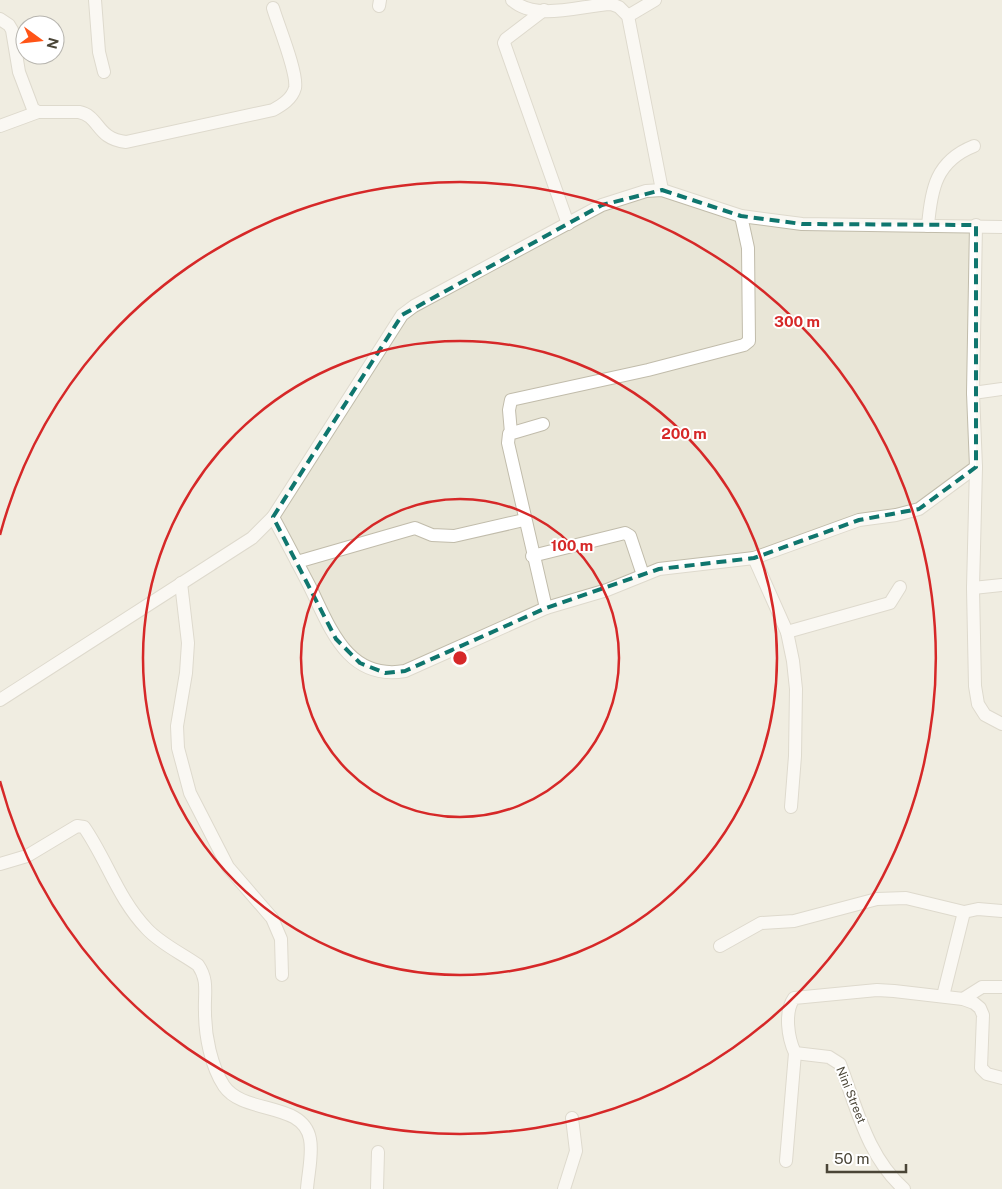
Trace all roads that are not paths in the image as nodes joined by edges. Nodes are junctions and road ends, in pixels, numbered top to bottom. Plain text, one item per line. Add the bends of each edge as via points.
1 (94, 0) edge
2 (512, 0) edge
3 (655, 0) edge
4 (273, 8) dead end
5 (544, 10) junction
6 (628, 16) junction
7 (0, 19) edge
8 (104, 72) dead end
9 (38, 112) junction
10 (0, 126) edge
11 (974, 146) dead end
12 (662, 190) junction
13 (741, 216) junction
14 (568, 224) junction
15 (976, 225) junction
16 (928, 226) junction
17 (1002, 227) edge
18 (1002, 389) edge
19 (973, 393) junction
20 (543, 424) dead end
21 (512, 433) junction
22 (976, 467) junction
23 (273, 517) junction
24 (524, 520) junction
25 (532, 556) junction
26 (754, 558) junction
27 (297, 562) junction
28 (643, 575) junction
29 (182, 583) junction
30 (1002, 585) edge
31 (900, 587) dead end
32 (973, 588) junction
33 (546, 608) junction
34 (787, 632) junction
35 (0, 699) edge
36 (1002, 724) edge
37 (791, 807) dead end
38 (0, 864) edge
39 (1002, 911) edge
40 (964, 912) junction
41 (720, 946) dead end
42 (282, 975) dead end
43 (1002, 987) edge
44 (943, 996) junction
45 (962, 999) junction
46 (795, 1053) junction
47 (1002, 1078) edge
48 (572, 1118) dead end
49 (378, 1152) dead end
50 (786, 1161) dead end
51 (307, 1189) edge
52 (377, 1189) edge
53 (564, 1189) edge
54 (904, 1189) edge

1 - 8 street
2 - 5 street via 522,8
3 - 6 street
4 - 9 street via 295,88 287,100 273,110 126,142 111,139 86,114
5 - 6 street via 611,4 619,6
5 - 14 street via 506,39 504,44
6 - 12 street
7 - 9 street via 10,25 18,72 33,109
9 - 10 street
11 - 16 street via 950,161 939,175 931,198
12 - 13 street
12 - 14 street via 646,191 602,206
13 - 16 street via 802,224
13 - 21 street via 748,248 749,341 648,370 511,400 508,410
14 - 23 street via 414,306 402,316
15 - 16 street
15 - 17 street
15 - 19 street
18 - 19 street
19 - 22 street
20 - 21 street
21 - 24 street via 508,437 509,450
22 - 26 street via 919,508 859,520
22 - 32 street
23 - 27 street
23 - 29 street via 252,538
24 - 25 street
24 - 27 street via 454,536 432,535 415,528
25 - 28 street via 625,534 630,536
25 - 33 street
26 - 28 street via 688,564
26 - 34 street
27 - 33 street via 336,639 360,663 385,673 413,668
28 - 33 street via 607,590
29 - 35 street
29 - 42 street via 188,643 177,726 178,748 190,793 228,867 272,918 281,939
30 - 32 street
31 - 34 street via 890,603
32 - 36 street via 978,704 985,715
34 - 37 street via 796,689
38 - 51 street via 27,856 77,826 84,827 135,916 158,939 202,971 206,988 205,1024 213,1064 223,1085 233,1097 288,1114 306,1128 310,1140
39 - 40 street via 978,909
40 - 41 street via 906,898 877,899 794,921 761,923
40 - 44 street
43 - 45 street via 982,987
44 - 45 street
44 - 46 street via 876,990 794,998 788,1007 790,1037
45 - 47 street via 974,1003 983,1015 981,1068 987,1074
46 - 50 street
46 - 54 street, Nini Street via 828,1057 840,1064 876,1156 889,1176
48 - 53 street via 576,1151
49 - 52 street

